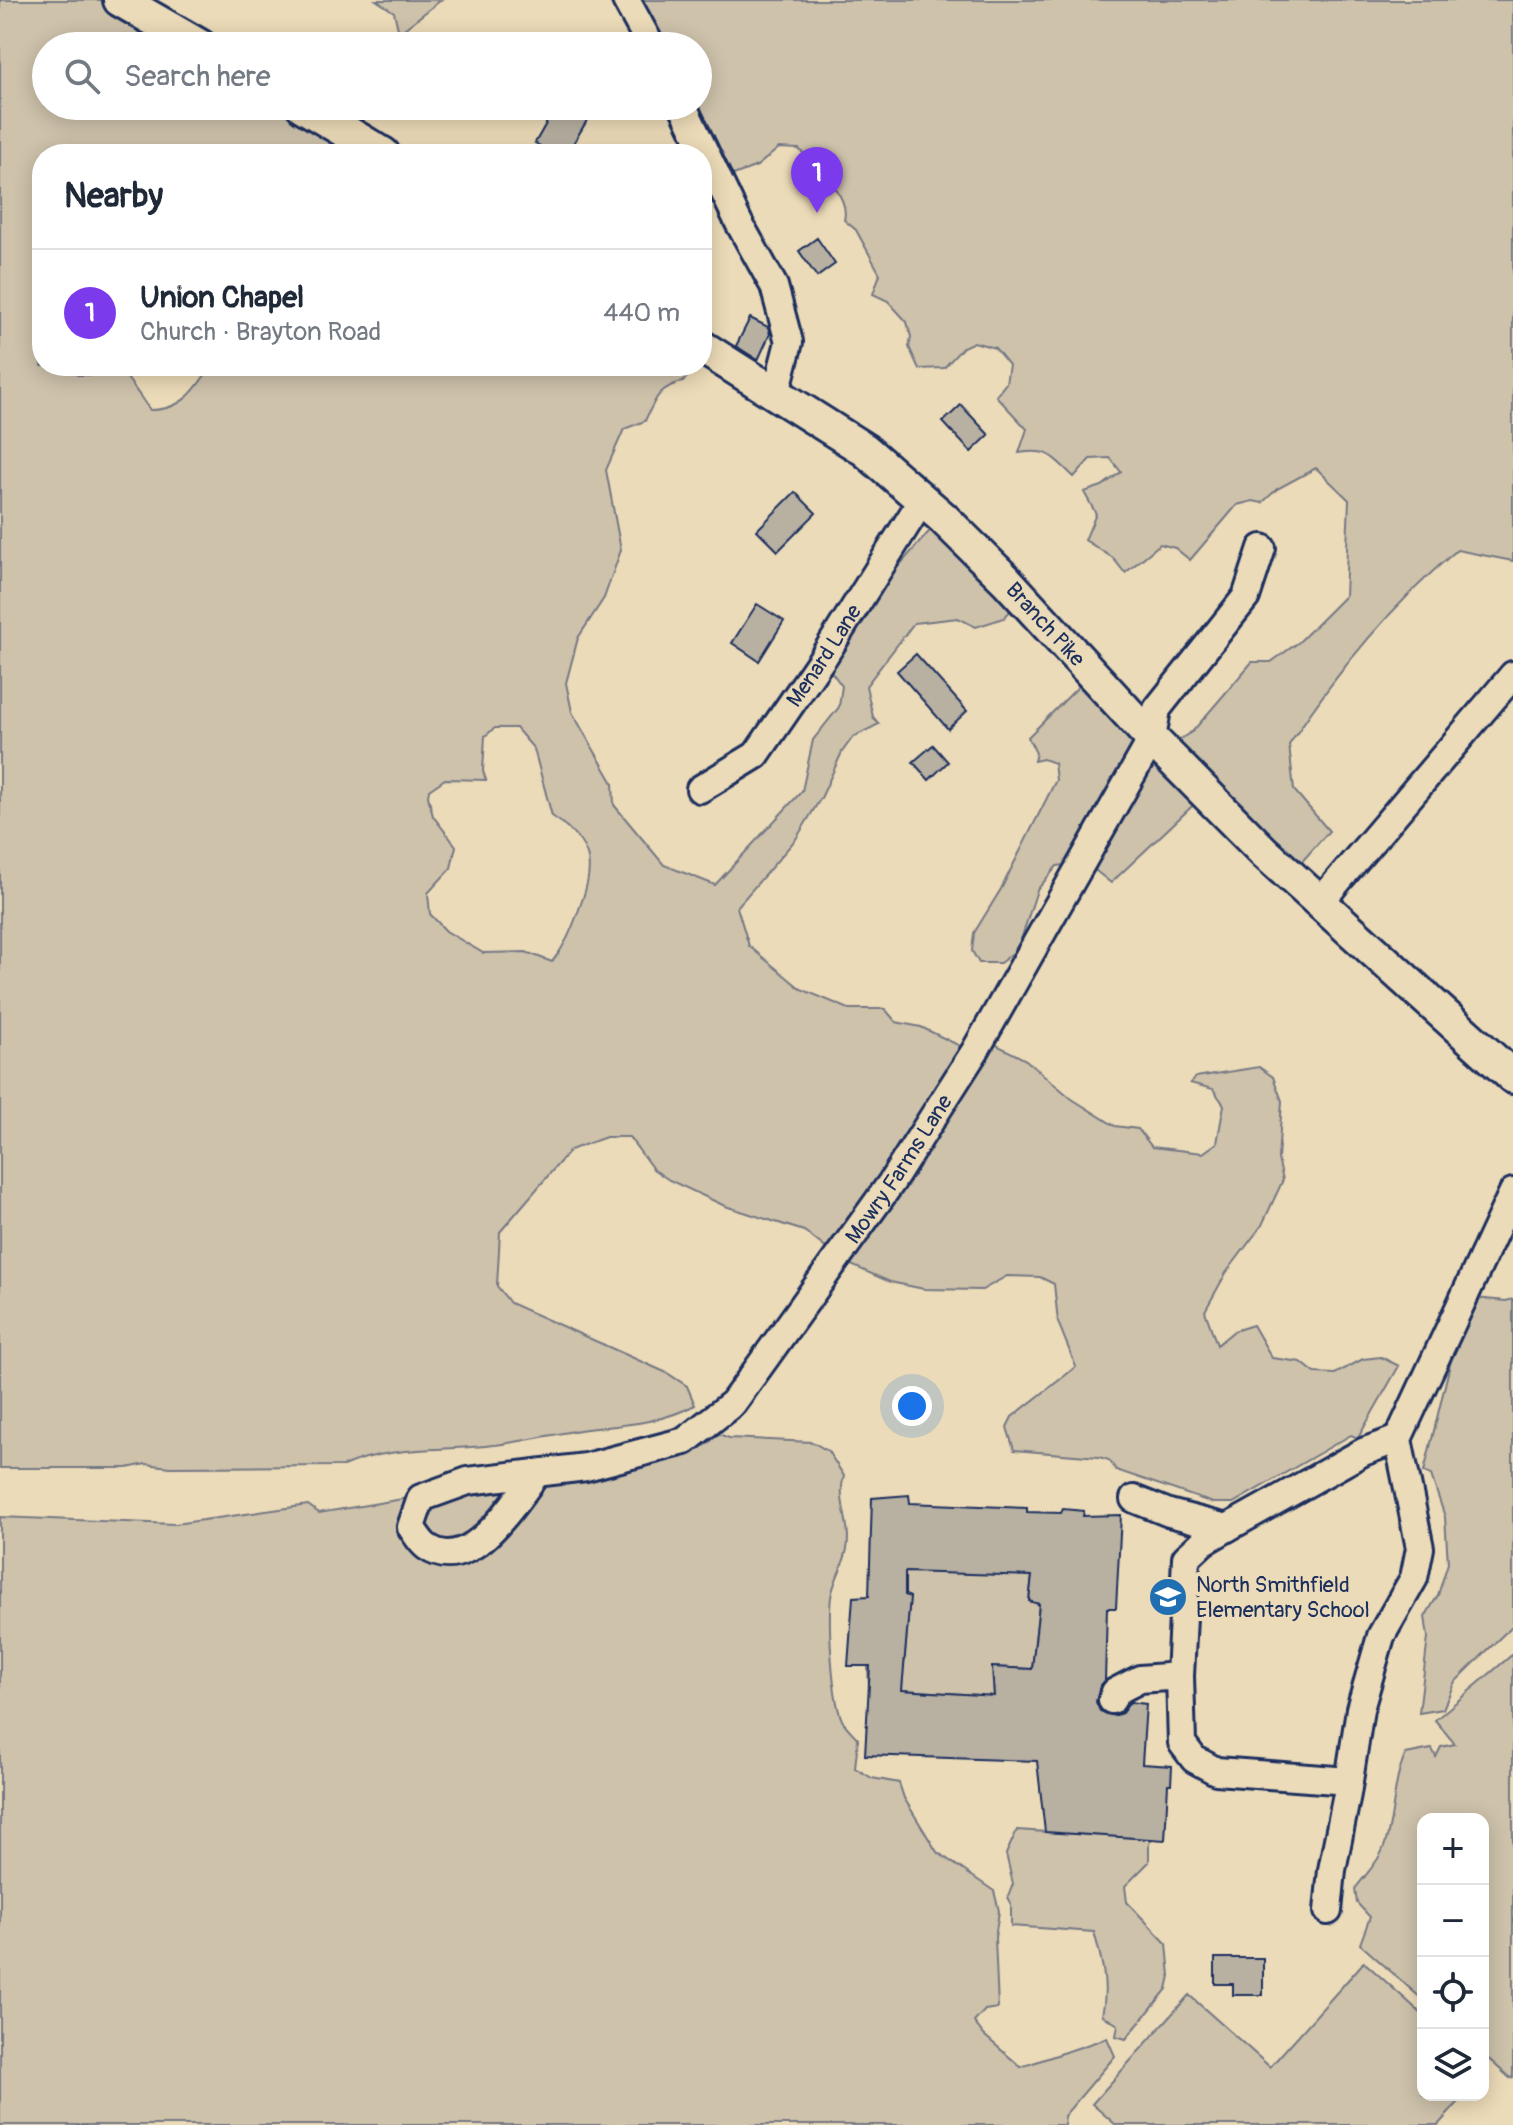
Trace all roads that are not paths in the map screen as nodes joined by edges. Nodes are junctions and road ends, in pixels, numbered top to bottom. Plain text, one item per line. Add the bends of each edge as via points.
1 (120, 0) edge
2 (626, 0) edge
3 (176, 32) edge
4 (643, 32) edge
5 (326, 120) edge
6 (690, 120) edge
7 (366, 144) edge
8 (701, 144) edge
9 (712, 167) edge
10 (712, 353) edge
11 (776, 393) junction
12 (922, 500) junction
13 (1262, 548) dead end
14 (1513, 675) edge
15 (1152, 739) junction
16 (700, 789) dead end
17 (1320, 902) junction
18 (1513, 1077) edge
19 (1513, 1192) edge
20 (1398, 1439) junction
21 (537, 1473) dead end
22 (1134, 1499) dead end
23 (1227, 1528) junction
24 (1180, 1676) junction
25 (1112, 1700) dead end
26 (1349, 1781) junction
27 (1328, 1911) dead end

1 - 3 main road
2 - 4 street
5 - 7 main road
6 - 8 street
9 - 11 street via 774,286 789,342
10 - 11 main road, Branch Pike
11 - 12 main road, Branch Pike via 865,450
12 - 15 main road, Branch Pike via 1006,580
12 - 16 street, Menard Lane via 756,755
13 - 15 street, Mowry Farms Lane via 1246,597 1157,709
14 - 17 street
15 - 17 main road, Branch Pike
15 - 21 street, Mowry Farms Lane via 958,1077 891,1183 733,1403 685,1441 586,1467
17 - 18 main road, Branch Pike
19 - 20 street
20 - 23 street via 1363,1452
20 - 26 street via 1420,1548 1414,1578 1381,1636 1360,1709
22 - 23 street
23 - 24 street via 1186,1558
24 - 25 street via 1140,1679 1115,1692
24 - 26 street via 1182,1743 1194,1759 1216,1771
26 - 27 street

